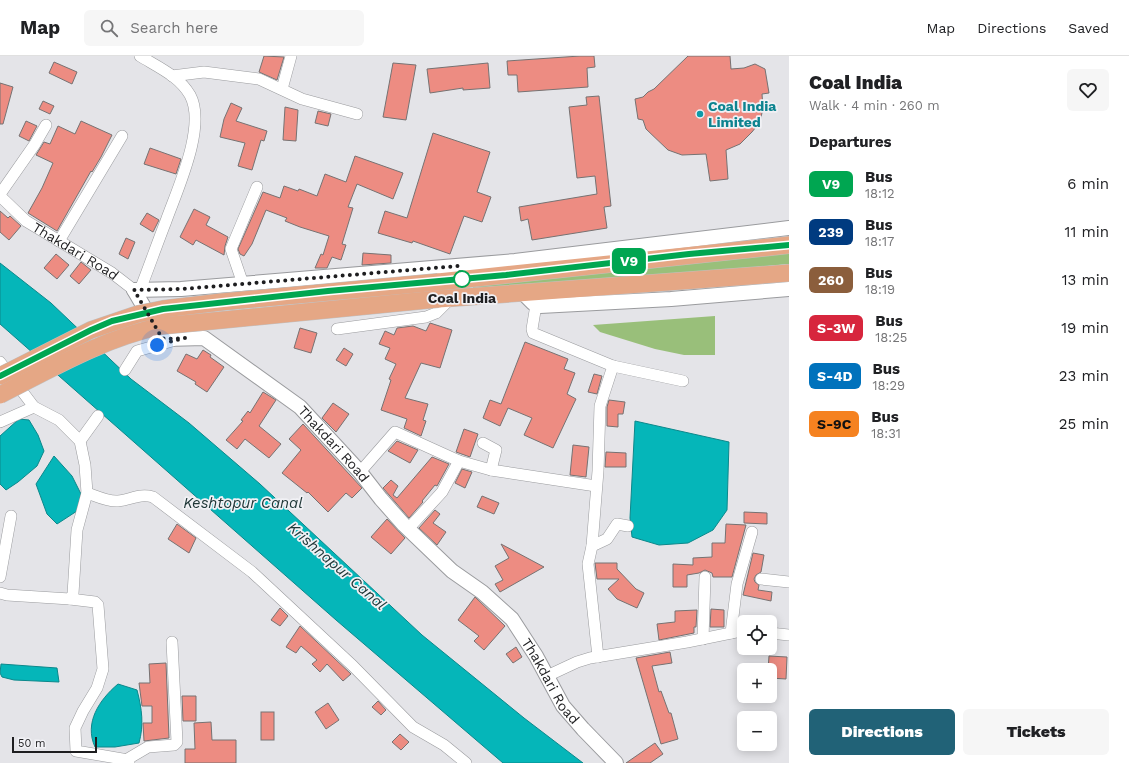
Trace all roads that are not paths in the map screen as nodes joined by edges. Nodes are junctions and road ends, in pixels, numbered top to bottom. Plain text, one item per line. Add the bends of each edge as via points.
1 (140, 56) edge
2 (291, 56) edge
3 (172, 76) junction
4 (282, 89) junction
5 (357, 114) dead end
6 (46, 125) dead end
7 (122, 136) dead end
8 (257, 186) dead end
9 (0, 195) edge
10 (789, 228) edge
11 (59, 241) junction
12 (789, 245) edge
13 (789, 272) edge
14 (244, 284) junction
15 (789, 289) edge
16 (137, 290) junction
17 (522, 292) junction
18 (445, 298) junction
19 (536, 305) junction
20 (337, 329) dead end
21 (185, 338) junction
22 (0, 362) edge
23 (613, 366) junction
24 (125, 370) dead end
25 (0, 376) edge
26 (683, 380) dead end
27 (0, 395) edge
28 (34, 407) junction
29 (98, 416) dead end
30 (0, 422) edge
31 (80, 441) junction
32 (483, 443) dead end
33 (459, 461) junction
34 (491, 470) junction
35 (360, 472) junction
36 (596, 486) junction
37 (86, 493) junction
38 (10, 516) dead end
39 (628, 526) dead end
40 (408, 530) junction
41 (752, 532) dead end
42 (592, 546) junction
43 (0, 577) edge
44 (705, 577) dead end
45 (761, 579) dead end
46 (789, 582) edge
47 (0, 593) edge
48 (70, 599) junction
49 (731, 633) junction
50 (737, 633) edge
51 (777, 634) edge
52 (789, 635) edge
53 (704, 639) junction
54 (172, 642) dead end
55 (598, 657) junction
56 (547, 676) junction
57 (127, 761) edge
58 (466, 763) edge
59 (616, 763) edge

1 - 3 street
2 - 4 street
3 - 4 street via 204,72 264,80
3 - 16 street via 190,96 195,113 194,131 187,164
4 - 5 street via 302,99
6 - 9 street via 36,144
7 - 11 street
8 - 14 street via 231,249
9 - 11 street, Thakdari Road via 26,221
10 - 14 street via 515,261
11 - 16 street, Thakdari Road
12 - 25 main road, bridge via 163,309 138,314 91,330
13 - 17 main road
14 - 16 street
15 - 19 street via 663,299
16 - 21 street, Thakdari Road via 162,338
17 - 18 main road
17 - 19 street
18 - 20 street via 436,313 426,316
18 - 27 main road, bridge via 161,326 102,344
19 - 23 street via 533,333
21 - 24 street via 137,351
21 - 35 street, Thakdari Road via 209,340 300,407
22 - 28 street
23 - 26 street
23 - 36 street via 600,406
28 - 30 street
28 - 31 street via 59,420
29 - 31 street
31 - 37 street via 85,465
32 - 34 street via 496,450
33 - 34 street
33 - 35 street via 394,432
33 - 40 street via 442,492
34 - 36 street
35 - 40 street, Thakdari Road
36 - 42 street
37 - 48 street via 77,530 73,594
37 - 58 street via 117,501 136,495 152,497 252,572 353,666 410,724 444,745
38 - 43 street
39 - 42 street via 617,524 607,539
40 - 56 street, Thakdari Road via 452,571 482,592 512,619
41 - 49 street via 737,584
42 - 55 street via 588,564
44 - 53 street
45 - 46 street
47 - 48 street
48 - 57 street via 98,604 103,669 97,688 75,728 76,751
49 - 50 street
49 - 53 street
51 - 52 street
53 - 55 street
54 - 57 street via 176,744 148,746
55 - 56 street via 577,662
56 - 59 street, Thakdari Road via 563,706

